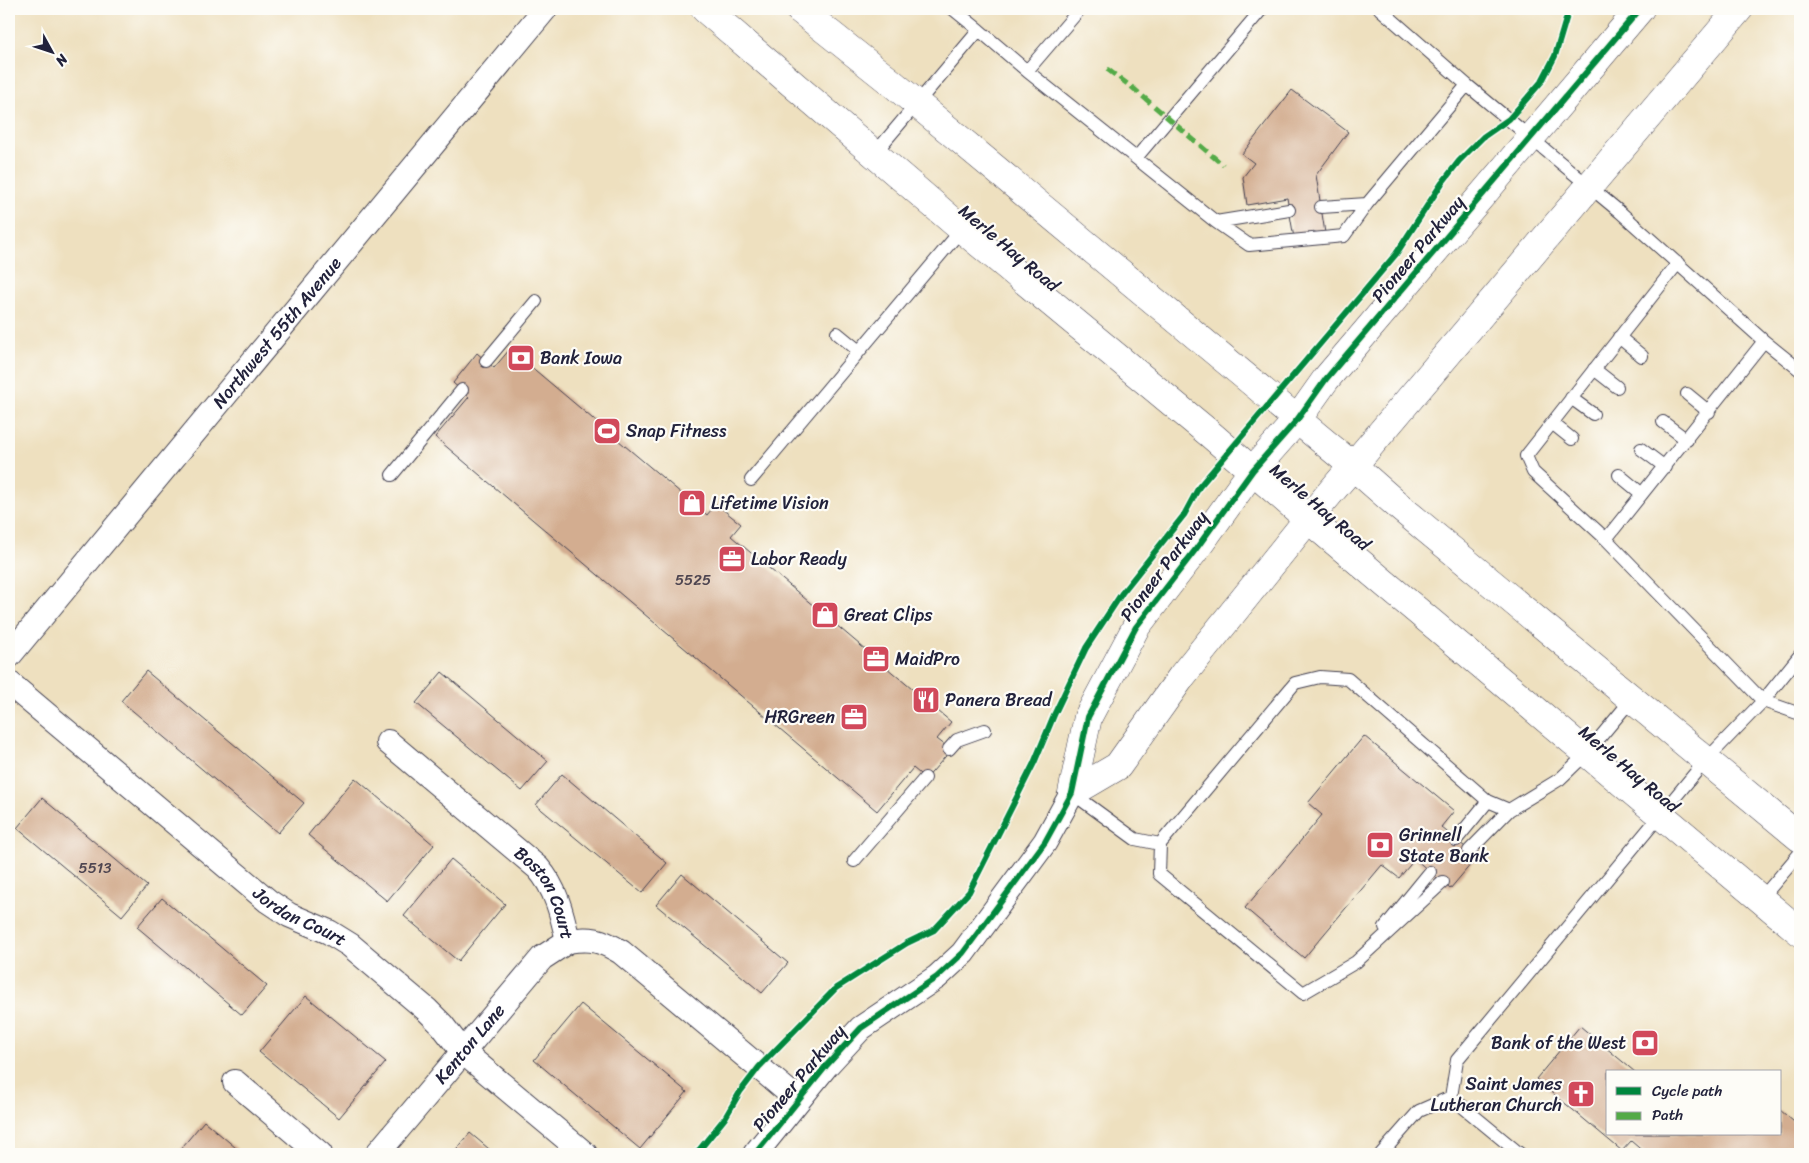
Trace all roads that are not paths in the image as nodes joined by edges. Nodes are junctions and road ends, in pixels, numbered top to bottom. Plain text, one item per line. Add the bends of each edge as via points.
1 (545, 9) edge
2 (705, 9) edge
3 (799, 9) edge
4 (953, 9) edge
5 (1080, 9) edge
6 (1262, 9) edge
7 (1380, 9) edge
8 (1640, 9) edge
9 (1739, 9) edge
10 (979, 30) junction
11 (1027, 71) junction
12 (1467, 85) junction
13 (916, 103) junction
14 (1531, 138) junction
15 (875, 154) junction
16 (1136, 158) junction
17 (1588, 186) junction
18 (1367, 204) junction
19 (1320, 207) dead end
20 (1289, 210) dead end
21 (1216, 222) junction
22 (962, 229) junction
23 (1678, 263) junction
24 (536, 301) dead end
25 (838, 333) dead end
26 (1619, 337) junction
27 (1764, 341) junction
28 (859, 351) junction
29 (1642, 356) dead end
30 (486, 361) dead end
31 (1594, 369) junction
32 (1800, 370) edge
33 (1617, 387) dead end
34 (462, 390) dead end
35 (1687, 394) dead end
36 (1571, 398) junction
37 (1709, 412) junction
38 (1593, 414) dead end
39 (1297, 420) junction
40 (1663, 422) dead end
41 (1552, 423) junction
42 (1572, 439) dead end
43 (1687, 440) junction
44 (1641, 449) dead end
45 (1353, 466) junction
46 (1665, 466) junction
47 (1253, 470) junction
48 (392, 475) dead end
49 (1619, 475) dead end
50 (751, 480) dead end
51 (1642, 494) junction
52 (1308, 519) junction
53 (1606, 539) junction
54 (1800, 655) edge
55 (9, 656) edge
56 (9, 682) edge
57 (1632, 699) junction
58 (1763, 701) junction
59 (1800, 714) edge
60 (985, 730) dead end
61 (388, 742) dead end
62 (949, 749) dead end
63 (1588, 753) junction
64 (1706, 760) junction
65 (925, 778) dead end
66 (1072, 793) junction
67 (1488, 801) junction
68 (1509, 810) junction
69 (1660, 814) junction
70 (1800, 838) edge
71 (1456, 840) dead end
72 (1160, 844) junction
73 (1469, 851) dead end
74 (1800, 853) edge
75 (854, 861) dead end
76 (1430, 872) dead end
77 (1443, 882) dead end
78 (1760, 900) junction
79 (1800, 932) edge
80 (568, 941) junction
81 (1356, 962) junction
82 (463, 1052) junction
83 (235, 1082) dead end
84 (1451, 1098) junction
85 (798, 1100) junction
86 (320, 1154) edge
87 (377, 1154) edge
88 (585, 1154) edge
89 (755, 1154) edge
90 (1380, 1154) edge
91 (1520, 1154) edge

1 - 55 street, Northwest 55th Avenue
2 - 15 main road, Merle Hay Road
3 - 13 main road
4 - 10 lane
5 - 11 lane
6 - 16 lane
7 - 12 lane
8 - 14 main road, Pioneer Parkway
9 - 17 main road
10 - 11 lane
10 - 13 lane
11 - 16 lane
12 - 14 lane
12 - 18 lane
13 - 15 lane
13 - 39 main road
14 - 17 lane
14 - 39 main road, Pioneer Parkway via 1328,377
15 - 22 main road, Merle Hay Road
16 - 21 lane
17 - 23 lane
17 - 45 main road
18 - 19 lane
18 - 21 lane via 1344,236 1249,245
20 - 21 lane
22 - 28 lane
22 - 47 main road, Merle Hay Road
23 - 26 lane
23 - 27 lane
24 - 30 lane
25 - 28 lane
26 - 29 lane
26 - 31 lane
27 - 32 lane
27 - 37 lane
28 - 50 lane
31 - 33 lane
31 - 36 lane
34 - 48 lane
35 - 37 lane
36 - 38 lane
36 - 41 lane
37 - 43 lane
39 - 45 main road
39 - 47 main road, Pioneer Parkway
40 - 43 lane
41 - 42 lane
41 - 53 lane via 1526,456 1533,472
43 - 46 lane
44 - 46 lane
45 - 52 main road
45 - 57 main road
46 - 51 lane
47 - 52 main road, Merle Hay Road
47 - 66 main road, Pioneer Parkway via 1136,627 1088,717
49 - 51 lane
51 - 53 lane
52 - 63 main road, Merle Hay Road
52 - 66 main road via 1182,676 1118,766
53 - 58 lane
54 - 58 lane
56 - 82 street, Jordan Court via 268,901 350,945 427,1010
57 - 63 lane
57 - 64 main road
58 - 59 lane
58 - 64 lane
60 - 62 lane via 957,740
61 - 80 street, Boston Court via 538,868 554,892
63 - 68 lane via 1560,779
63 - 69 main road, Merle Hay Road
64 - 69 lane
64 - 70 main road
65 - 75 lane
66 - 72 lane via 1135,839
66 - 85 street, Pioneer Parkway via 1045,842 963,952 937,977 861,1028
67 - 68 lane
67 - 71 lane
67 - 72 lane via 1348,680 1320,677 1296,683
68 - 73 lane
69 - 78 main road, Merle Hay Road
69 - 84 lane via 1457,1060
72 - 81 lane via 1159,874 1303,993
74 - 78 lane
76 - 81 lane
77 - 81 lane
78 - 79 main road, Merle Hay Road
80 - 82 street, Kenton Lane via 542,958
80 - 85 street, Boston Court via 586,938 605,942 621,952
82 - 87 street, Kenton Lane
82 - 88 street, Jordan Court
83 - 86 street
84 - 90 lane via 1419,1111
84 - 91 lane
85 - 89 street, Pioneer Parkway

